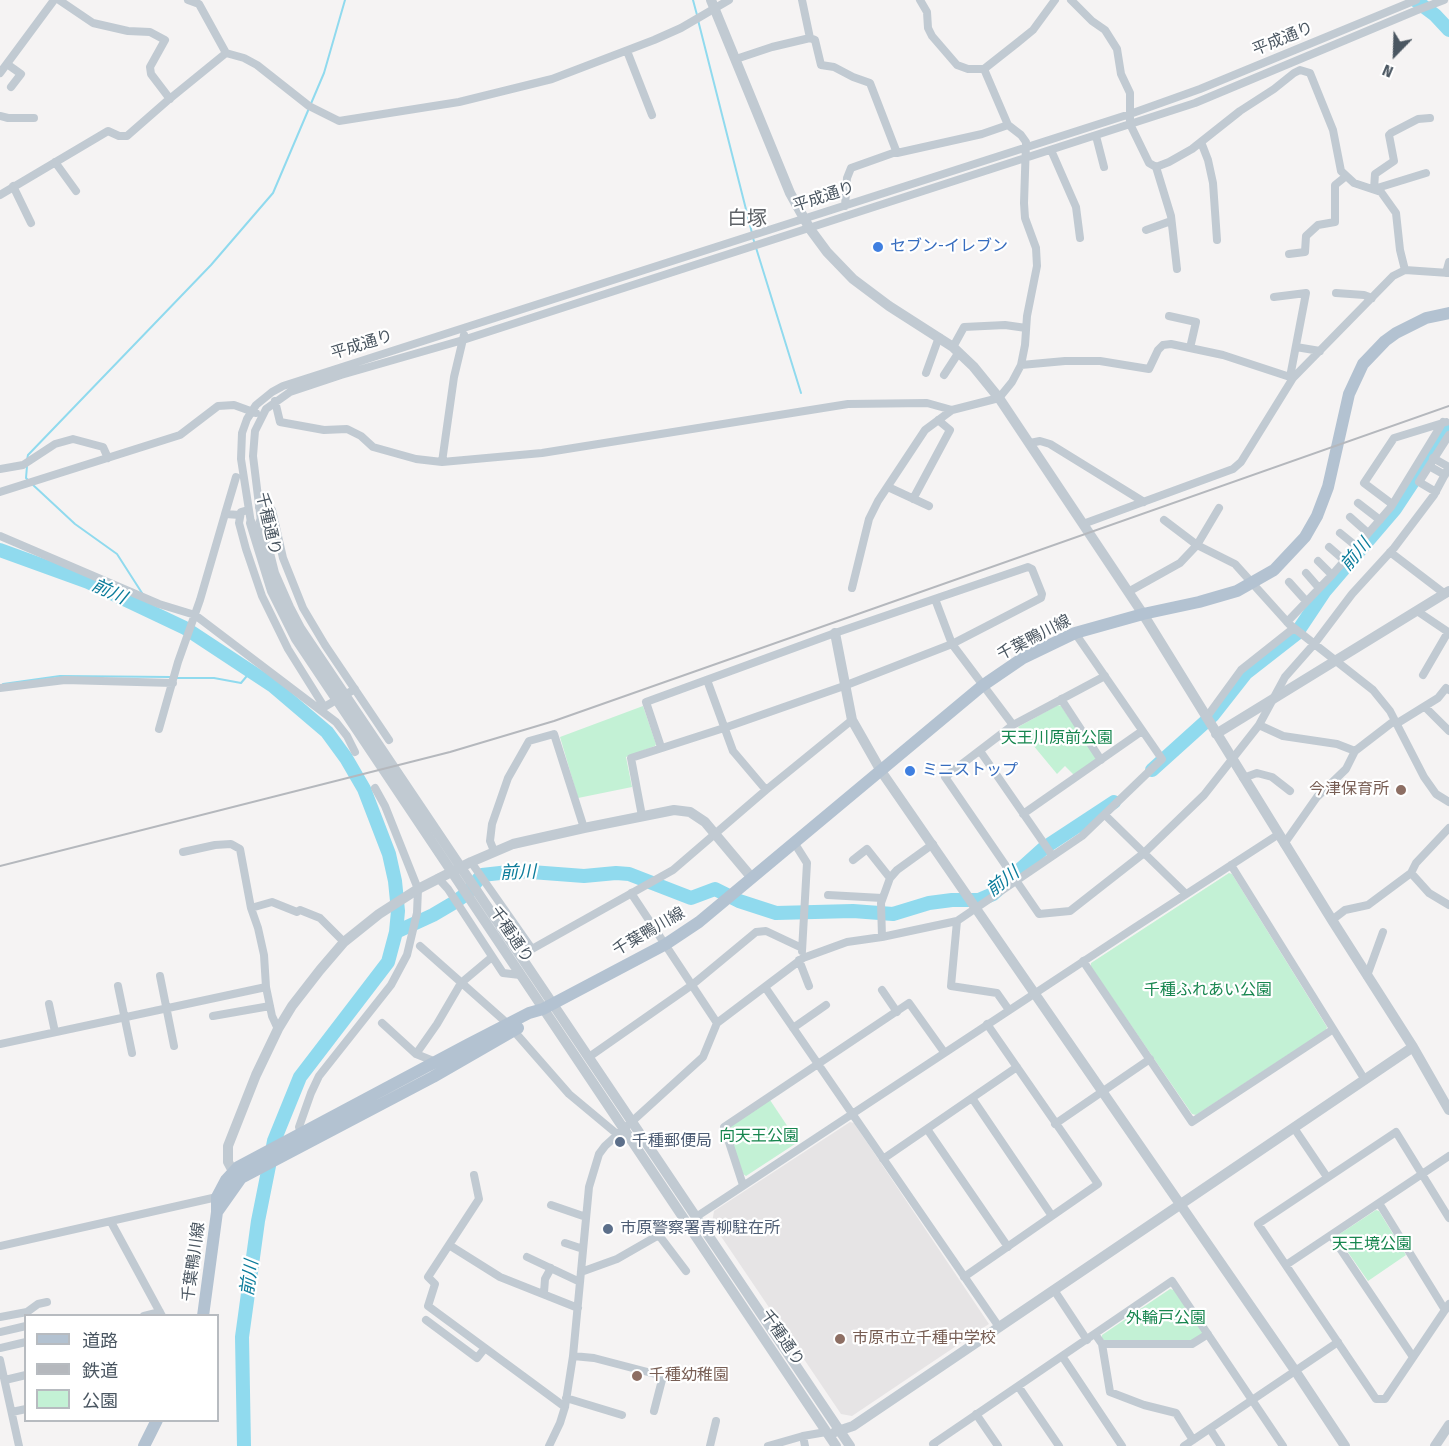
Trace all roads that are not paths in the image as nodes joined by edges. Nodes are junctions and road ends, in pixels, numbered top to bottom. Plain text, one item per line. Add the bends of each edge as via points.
1 (57, 0) edge
2 (188, 0) edge
3 (729, 0) edge
4 (802, 0) edge
5 (920, 0) edge
6 (1055, 0) edge
7 (1071, 0) edge
8 (1416, 0) edge
9 (1444, 0) edge
10 (713, 5) edge
11 (810, 38) junction
12 (1294, 50) junction
13 (627, 51) junction
14 (226, 53) junction
15 (736, 59) junction
16 (1298, 60) junction
17 (7, 64) junction
18 (984, 69) junction
19 (1302, 70) junction
20 (0, 73) edge
21 (11, 87) dead end
22 (170, 99) junction
23 (1130, 114) junction
24 (652, 115) dead end
25 (0, 116) edge
26 (34, 118) dead end
27 (1430, 118) dead end
28 (1130, 124) junction
29 (1008, 125) junction
30 (1096, 136) junction
31 (1201, 142) junction
32 (1026, 148) junction
33 (1051, 150) junction
34 (896, 152) junction
35 (1026, 158) junction
36 (55, 162) junction
37 (1104, 167) dead end
38 (1156, 167) junction
39 (1426, 172) dead end
40 (1345, 177) junction
41 (13, 186) junction
42 (1374, 189) junction
43 (76, 191) dead end
44 (0, 195) edge
45 (845, 206) junction
46 (1171, 220) junction
47 (31, 224) dead end
48 (807, 224) junction
49 (1146, 230) dead end
50 (1080, 238) dead end
51 (1217, 240) dead end
52 (1289, 254) dead end
53 (1449, 262) edge
54 (1177, 269) dead end
55 (1405, 270) junction
56 (1448, 273) edge
57 (1336, 293) dead end
58 (1274, 297) dead end
59 (1372, 298) junction
60 (1449, 313) edge
61 (1168, 316) dead end
62 (1026, 328) junction
63 (466, 329) junction
64 (939, 337) junction
65 (463, 340) junction
66 (1296, 347) junction
67 (1190, 348) junction
68 (956, 350) junction
69 (1320, 351) junction
70 (1021, 365) junction
71 (926, 373) dead end
72 (944, 375) dead end
73 (1292, 377) junction
74 (999, 398) junction
75 (275, 401) junction
76 (952, 410) junction
77 (252, 411) junction
78 (261, 416) junction
79 (938, 420) junction
80 (1446, 422) edge
81 (1447, 440) edge
82 (1030, 443) junction
83 (108, 458) junction
84 (442, 462) junction
85 (1431, 462) junction
86 (0, 469) edge
87 (1448, 470) edge
88 (236, 477) dead end
89 (888, 487) junction
90 (0, 492) edge
91 (1436, 492) junction
92 (913, 499) junction
93 (1144, 502) junction
94 (1358, 503) dead end
95 (1392, 504) junction
96 (929, 506) dead end
97 (259, 507) junction
98 (1219, 508) dead end
99 (244, 512) junction
100 (225, 514) junction
101 (1350, 517) dead end
102 (1380, 519) junction
103 (1164, 520) dead end
104 (256, 522) junction
105 (1083, 524) junction
106 (1340, 533) dead end
107 (1368, 533) junction
108 (0, 536) edge
109 (1197, 545) junction
110 (1356, 546) junction
111 (1329, 547) dead end
112 (1390, 552) junction
113 (1344, 560) junction
114 (1318, 561) dead end
115 (1306, 573) dead end
116 (1332, 575) junction
117 (1288, 582) dead end
118 (1253, 583) junction
119 (852, 588) dead end
120 (1319, 588) junction
121 (1128, 592) junction
122 (1447, 593) edge
123 (935, 599) junction
124 (1306, 602) junction
125 (1417, 611) junction
126 (195, 615) junction
127 (1143, 615) junction
128 (1290, 625) junction
129 (835, 633) junction
130 (1075, 633) junction
131 (1315, 643) junction
132 (952, 644) junction
133 (1336, 661) junction
134 (1423, 675) dead end
135 (1105, 676) junction
136 (174, 679) junction
137 (707, 680) junction
138 (844, 686) junction
139 (982, 686) junction
140 (0, 688) edge
141 (314, 688) junction
142 (355, 689) junction
143 (1449, 690) edge
144 (302, 696) junction
145 (1061, 699) junction
146 (1274, 700) junction
147 (1425, 707) junction
148 (1206, 718) junction
149 (852, 720) junction
150 (1395, 722) junction
151 (1259, 724) junction
152 (1013, 725) junction
153 (724, 728) junction
154 (159, 729) dead end
155 (1142, 731) junction
156 (1449, 731) edge
157 (1216, 734) junction
158 (661, 747) junction
159 (980, 751) junction
160 (1355, 751) junction
161 (1101, 760) junction
162 (1232, 760) junction
163 (882, 771) junction
164 (1243, 778) junction
165 (375, 788) dead end
166 (765, 790) junction
167 (1290, 791) dead end
168 (1449, 802) edge
169 (1023, 814) junction
170 (1105, 815) junction
171 (642, 816) junction
172 (584, 828) junction
173 (1449, 828) edge
174 (716, 834) junction
175 (1282, 839) junction
176 (795, 844) junction
177 (933, 844) junction
178 (494, 851) junction
179 (183, 852) dead end
180 (1144, 853) junction
181 (1052, 855) junction
182 (853, 860) dead end
183 (471, 862) junction
184 (1231, 865) junction
185 (1411, 873) junction
186 (438, 878) junction
187 (752, 878) junction
188 (890, 878) junction
189 (1016, 880) junction
190 (418, 889) junction
191 (631, 893) junction
192 (1186, 894) junction
193 (828, 895) dead end
194 (882, 898) junction
195 (1449, 905) edge
196 (251, 908) junction
197 (977, 908) junction
198 (1332, 920) junction
199 (957, 921) junction
200 (1383, 932) dead end
201 (882, 937) junction
202 (344, 942) junction
203 (666, 944) junction
204 (420, 946) dead end
205 (801, 955) junction
206 (492, 957) junction
207 (1083, 962) junction
208 (520, 975) junction
209 (160, 976) dead end
210 (1367, 976) junction
211 (461, 983) junction
212 (692, 985) junction
213 (118, 986) dead end
214 (809, 986) dead end
215 (266, 987) junction
216 (765, 987) junction
217 (882, 990) dead end
218 (1035, 993) junction
219 (49, 1004) dead end
220 (826, 1005) dead end
221 (270, 1006) junction
222 (548, 1007) junction
223 (166, 1009) junction
224 (1010, 1010) junction
225 (897, 1012) junction
226 (213, 1016) dead end
227 (124, 1017) junction
228 (382, 1023) dead end
229 (717, 1023) junction
230 (987, 1024) junction
231 (511, 1027) junction
232 (793, 1028) junction
233 (278, 1029) junction
234 (1332, 1030) junction
235 (55, 1032) junction
236 (0, 1044) edge
237 (174, 1046) dead end
238 (1413, 1047) junction
239 (132, 1053) dead end
240 (944, 1053) junction
241 (416, 1054) junction
242 (589, 1057) junction
243 (1150, 1059) junction
244 (436, 1062) junction
245 (818, 1064) junction
246 (1017, 1067) junction
247 (1365, 1080) junction
248 (1102, 1092) junction
249 (972, 1098) junction
250 (1449, 1110) edge
251 (852, 1113) junction
252 (1055, 1124) junction
253 (624, 1128) junction
254 (1294, 1128) junction
255 (927, 1129) junction
256 (298, 1135) junction
257 (1449, 1156) edge
258 (883, 1159) junction
259 (1422, 1174) junction
260 (240, 1175) junction
261 (474, 1175) dead end
262 (1327, 1178) junction
263 (743, 1185) junction
264 (217, 1197) junction
265 (1379, 1203) junction
266 (1180, 1204) junction
267 (552, 1205) dead end
268 (217, 1212) junction
269 (1052, 1216) junction
270 (586, 1217) junction
271 (1449, 1218) edge
272 (690, 1219) junction
273 (111, 1222) junction
274 (658, 1234) junction
275 (1331, 1234) junction
276 (565, 1243) dead end
277 (449, 1245) junction
278 (0, 1246) edge
279 (1008, 1247) junction
280 (583, 1249) junction
281 (527, 1257) dead end
282 (1287, 1265) junction
283 (551, 1268) junction
284 (686, 1271) dead end
285 (580, 1277) junction
286 (964, 1277) junction
287 (1054, 1290) junction
288 (544, 1293) junction
289 (47, 1302) dead end
290 (1447, 1307) edge
291 (578, 1308) junction
292 (161, 1314) edge
293 (203, 1314) edge
294 (0, 1317) edge
295 (426, 1320) dead end
296 (24, 1326) edge
297 (999, 1328) junction
298 (0, 1332) edge
299 (1095, 1334) junction
300 (1208, 1334) junction
301 (1087, 1340) junction
302 (24, 1342) edge
303 (1338, 1342) junction
304 (1102, 1344) junction
305 (0, 1348) edge
306 (485, 1348) junction
307 (573, 1356) junction
308 (1062, 1356) junction
309 (1413, 1357) junction
310 (0, 1360) edge
311 (1296, 1372) junction
312 (24, 1375) edge
313 (4, 1380) junction
314 (1018, 1386) junction
315 (1253, 1401) junction
316 (566, 1403) junction
317 (24, 1409) edge
318 (654, 1411) dead end
319 (12, 1412) junction
320 (976, 1414) junction
321 (622, 1415) dead end
322 (716, 1421) dead end
323 (156, 1422) edge
324 (1449, 1425) edge
325 (1210, 1429) junction
326 (840, 1431) junction
327 (826, 1432) junction
328 (803, 1436) junction
329 (1193, 1440) junction
330 (789, 1443) edge
331 (19, 1446) edge
332 (144, 1446) edge
333 (549, 1446) edge
334 (710, 1446) edge
335 (768, 1446) edge
336 (805, 1446) edge
337 (836, 1446) edge
338 (850, 1446) edge
339 (934, 1446) edge
340 (998, 1446) edge
341 (1059, 1446) edge
342 (1122, 1446) edge
343 (1184, 1446) edge
344 (1221, 1446) edge
345 (1283, 1446) edge
346 (1345, 1446) edge
347 (1435, 1446) edge

1 - 17 street
1 - 22 street via 93,22 150,32 165,40 150,67
2 - 14 street via 199,4
3 - 10 street
4 - 11 street
5 - 18 street via 932,36 957,65
6 - 18 street via 1032,30
7 - 23 street via 1105,30 1117,49 1121,74 1130,93
8 - 12 street, 平成通り
9 - 16 street, 平成通り
10 - 13 street via 681,28
10 - 15 street
11 - 15 street
11 - 34 street via 815,40 822,66 834,67 870,83
12 - 16 street
12 - 23 street, 平成通り
13 - 14 street via 530,85 459,102 339,121 309,106 257,64
13 - 24 street
14 - 22 street
15 - 48 street via 790,193
16 - 19 street
16 - 28 street, 平成通り via 1195,103
17 - 20 street
17 - 21 street via 21,74
18 - 29 street
19 - 31 street
19 - 40 street via 1310,73 1333,130
22 - 36 street via 127,136 108,131
23 - 28 street
23 - 32 street, 平成通り
25 - 26 street
27 - 42 street via 1419,119 1389,135 1394,161 1375,174
28 - 30 street, 平成通り
28 - 38 street via 1149,163
29 - 32 street via 1021,135
29 - 34 street
30 - 33 street, 平成通り
30 - 37 street
31 - 38 street
31 - 51 street via 1213,183
32 - 35 street
32 - 45 street, 平成通り
33 - 35 street, 平成通り
33 - 50 street via 1076,207
34 - 45 street via 851,168
35 - 48 street, 平成通り
35 - 62 street via 1023,203 1037,266
36 - 41 street
36 - 43 street
38 - 46 street
39 - 42 street
40 - 42 street
40 - 52 street via 1335,185 1335,222 1318,225 1306,236 1305,252
41 - 44 street
41 - 47 street
42 - 55 street via 1381,192 1396,213
45 - 48 street, 平成通り
46 - 49 street
46 - 54 street
48 - 63 street, 平成通り
48 - 64 street via 853,279
48 - 65 street, 平成通り
53 - 56 street
55 - 56 street
55 - 59 street via 1393,276
57 - 59 street
58 - 66 street via 1306,293
59 - 69 street
60 - 118 main road, 千葉鴨川線 via 1410,325 1379,346 1363,364 1355,378 1320,510 1305,537 1274,570
61 - 67 street via 1196,322
62 - 68 street via 964,327
62 - 70 street
63 - 65 street
63 - 77 street, 平成通り via 292,383 272,392
64 - 68 street
64 - 71 street
65 - 75 street, 平成通り via 303,387
65 - 84 street
66 - 69 street
66 - 73 street
67 - 70 street via 1163,345 1149,369 1100,361
67 - 73 street
68 - 72 street
68 - 74 street
69 - 73 street
70 - 74 street
73 - 93 street via 1233,469
74 - 76 street
74 - 82 street
75 - 78 street, 平成通り
75 - 84 street via 280,422 324,430 347,429 373,447
76 - 79 street
76 - 84 street via 927,403 848,404 542,453
77 - 78 street
77 - 83 street via 234,405 218,406 180,435
77 - 99 street, 千種通り via 241,445
78 - 97 street, 千種通り via 253,441
79 - 89 street via 925,430
79 - 92 street via 950,430
80 - 95 street
80 - 95 street via 1394,438 1364,483
81 - 85 street
82 - 93 street via 1050,444
82 - 105 street
83 - 86 street via 103,447 73,439 55,444 23,465
83 - 90 street
85 - 87 street
85 - 91 street via 1419,482
87 - 91 street
88 - 100 street
89 - 92 street
89 - 119 street via 869,519
91 - 112 street
92 - 96 street
93 - 105 street
94 - 102 street
95 - 102 street
97 - 104 street, 千種通り
97 - 142 street via 272,510 283,558 303,608
98 - 109 street
99 - 100 street
99 - 104 street, 千種通り
99 - 141 street via 239,523 262,596 288,649
100 - 126 street
101 - 107 street
102 - 107 street
103 - 109 street
104 - 208 street, 千種通り via 272,591 296,639
104 - 222 street, 千種通り via 300,628 513,944
105 - 121 street
106 - 110 street
107 - 110 street
108 - 126 street
109 - 118 street via 1235,564
109 - 121 street via 1180,563
110 - 113 street
111 - 113 street
112 - 122 street
112 - 131 street
113 - 116 street
114 - 116 street
115 - 120 street
116 - 120 street
117 - 124 street
118 - 127 main road, 千葉鴨川線 via 1218,597
118 - 128 street
120 - 124 street
121 - 127 street
122 - 125 street
123 - 129 street
123 - 132 street
123 - 132 street via 1028,567 1042,594 1041,598
124 - 128 street
125 - 133 street
125 - 134 street via 1448,632
126 - 136 street
126 - 144 street
127 - 130 main road, 千葉鴨川線
127 - 148 street
128 - 131 street
128 - 148 street via 1241,670
129 - 137 street
129 - 138 street
130 - 135 street
130 - 139 main road, 千葉鴨川線 via 1023,658
131 - 133 street
131 - 146 street via 1285,677
132 - 138 street
132 - 139 street
133 - 146 street
133 - 150 street via 1373,690
135 - 145 street
135 - 155 street
136 - 140 street via 65,680
136 - 154 street
137 - 153 street
137 - 158 street via 646,702
138 - 149 street
138 - 153 street
139 - 152 street
139 - 163 main road, 千葉鴨川線
141 - 142 street via 320,703 326,706
141 - 144 street
142 - 144 street via 387,738 353,748 336,722
143 - 147 street via 1446,688
145 - 152 street
145 - 161 street
146 - 151 street
146 - 157 street
147 - 150 street
147 - 156 street
148 - 157 street
149 - 163 street
149 - 166 street
150 - 160 street
150 - 168 street via 1424,777 1436,794
151 - 160 street via 1283,736 1337,744
151 - 162 street
152 - 159 street
153 - 158 street
153 - 166 street via 733,752
155 - 161 street
155 - 170 street via 1162,759
157 - 162 street
158 - 171 street via 631,758
159 - 169 street
159 - 189 street via 945,777
160 - 175 street via 1346,769
161 - 169 street
162 - 164 street
162 - 180 street via 1204,795
163 - 176 main road, 千葉鴨川線
163 - 177 street
164 - 167 street via 1257,773 1272,777
164 - 175 street
165 - 190 street
166 - 174 street
169 - 181 street
170 - 180 street
170 - 181 street
171 - 172 street
171 - 174 street via 674,810 690,812
172 - 178 street
172 - 178 street via 554,735 529,741 508,778 492,824 490,841
173 - 185 street
174 - 187 street
174 - 191 street via 673,870
175 - 184 street
175 - 198 street
176 - 187 main road, 千葉鴨川線
176 - 205 street via 807,863
177 - 188 street
177 - 197 street
178 - 183 street
179 - 196 street via 231,844 240,849
180 - 189 street via 1070,910 1040,914
180 - 192 street
181 - 189 street
182 - 188 street via 867,849
183 - 186 street
183 - 191 street via 532,949
184 - 192 street
184 - 234 street
185 - 195 street via 1429,894
185 - 198 street via 1368,905 1345,910
186 - 190 street
186 - 206 street
187 - 203 main road, 千葉鴨川線
188 - 194 street
189 - 197 street
190 - 202 street
190 - 256 street via 407,955 391,986 319,1076
191 - 203 street
192 - 207 street
193 - 194 street
194 - 201 street
196 - 202 street via 272,902 300,910 320,918
196 - 215 street via 264,955
197 - 199 street
197 - 218 street
198 - 210 street
199 - 201 street
199 - 224 street via 951,986 996,993
200 - 210 street
201 - 205 street
202 - 233 street
203 - 212 street
203 - 222 main road, 千葉鴨川線
204 - 211 street
205 - 212 street via 766,931 756,933
205 - 214 street
205 - 216 street
206 - 208 street via 503,973
206 - 211 street
207 - 218 street
207 - 243 street
208 - 222 street, 千種通り
209 - 223 street
210 - 238 street
211 - 231 street
211 - 241 street
212 - 229 street
212 - 242 street
213 - 227 street
215 - 221 street
215 - 223 street
216 - 229 street
216 - 232 street
217 - 225 street
218 - 224 street
218 - 248 street
219 - 235 street
220 - 232 street
221 - 226 street
221 - 233 street
222 - 231 main road, 千葉鴨川線 via 533,1019
222 - 242 street, 千種通り
222 - 253 street, 千種通り
223 - 227 street
223 - 237 street
224 - 230 street
225 - 240 street via 909,1003
225 - 245 street
227 - 235 street
227 - 239 street
228 - 241 street
229 - 253 street via 703,1057
230 - 240 street
230 - 246 street
231 - 244 main road, 千葉鴨川線
231 - 253 street via 569,1094
231 - 260 main road, 千葉鴨川線 via 433,1077
232 - 245 street
233 - 260 street via 228,1146 227,1158
234 - 243 street via 1192,1122
234 - 247 street
235 - 236 street
238 - 247 street
238 - 250 street
240 - 251 street
241 - 244 street
242 - 253 street, 千種通り
243 - 248 street
244 - 256 main road, 千葉鴨川線
245 - 251 street
245 - 263 street via 724,1127
246 - 249 street
246 - 252 street
247 - 254 street
248 - 252 street
248 - 266 street
249 - 255 street
249 - 269 street
251 - 258 street
251 - 263 street
252 - 269 street via 1098,1184
253 - 270 street via 599,1154
253 - 272 street, 千種通り
254 - 262 street
254 - 266 street
255 - 258 street
255 - 279 street
256 - 260 main road, 千葉鴨川線 via 253,1159
257 - 259 street
258 - 286 street
259 - 262 street via 1396,1132
259 - 265 street
259 - 271 street
260 - 264 main road, 千葉鴨川線
260 - 268 main road, 千葉鴨川線
261 - 277 street via 479,1199
262 - 282 street via 1258,1224
263 - 272 street
264 - 268 main road, 千葉鴨川線
264 - 273 street
265 - 275 street
265 - 290 street
266 - 287 street
266 - 311 street
267 - 270 street
268 - 293 main road, 千葉鴨川線
269 - 279 street
270 - 280 street
272 - 274 street
272 - 326 street, 千種通り
272 - 327 street, 千種通り
273 - 278 street
273 - 292 street
274 - 284 street
274 - 285 street
275 - 282 street
275 - 309 street
276 - 280 street
277 - 288 street via 500,1277
277 - 306 street via 428,1277 435,1284 428,1306
279 - 286 street
280 - 285 street
281 - 283 street
282 - 303 street
283 - 285 street
283 - 288 street
285 - 291 street
286 - 297 street
287 - 297 street
287 - 301 street
288 - 291 street
289 - 294 street via 27,1312
290 - 309 street
291 - 307 street
295 - 306 street via 477,1358
296 - 298 street
297 - 326 street
299 - 300 street via 1172,1281
299 - 301 street
299 - 304 street
300 - 304 street via 1192,1344
300 - 315 street
301 - 308 street
302 - 305 street
303 - 309 street via 1376,1399 1385,1399
303 - 311 street
304 - 329 street via 1110,1392 1176,1413
306 - 316 street
307 - 316 street
307 - 318 street via 663,1376
308 - 314 street
308 - 342 street
310 - 313 street
311 - 315 street
311 - 346 street
312 - 313 street
313 - 319 street
314 - 320 street
314 - 341 street
315 - 325 street
315 - 345 street
316 - 321 street
316 - 333 street
317 - 319 street
319 - 331 street
320 - 339 street
320 - 340 street
322 - 334 street
323 - 332 main road
324 - 347 street
325 - 329 street
325 - 344 street
326 - 327 street
326 - 338 street, 千種通り
327 - 328 street
327 - 337 street, 千種通り
328 - 330 street
328 - 336 street
329 - 343 street
330 - 335 street

